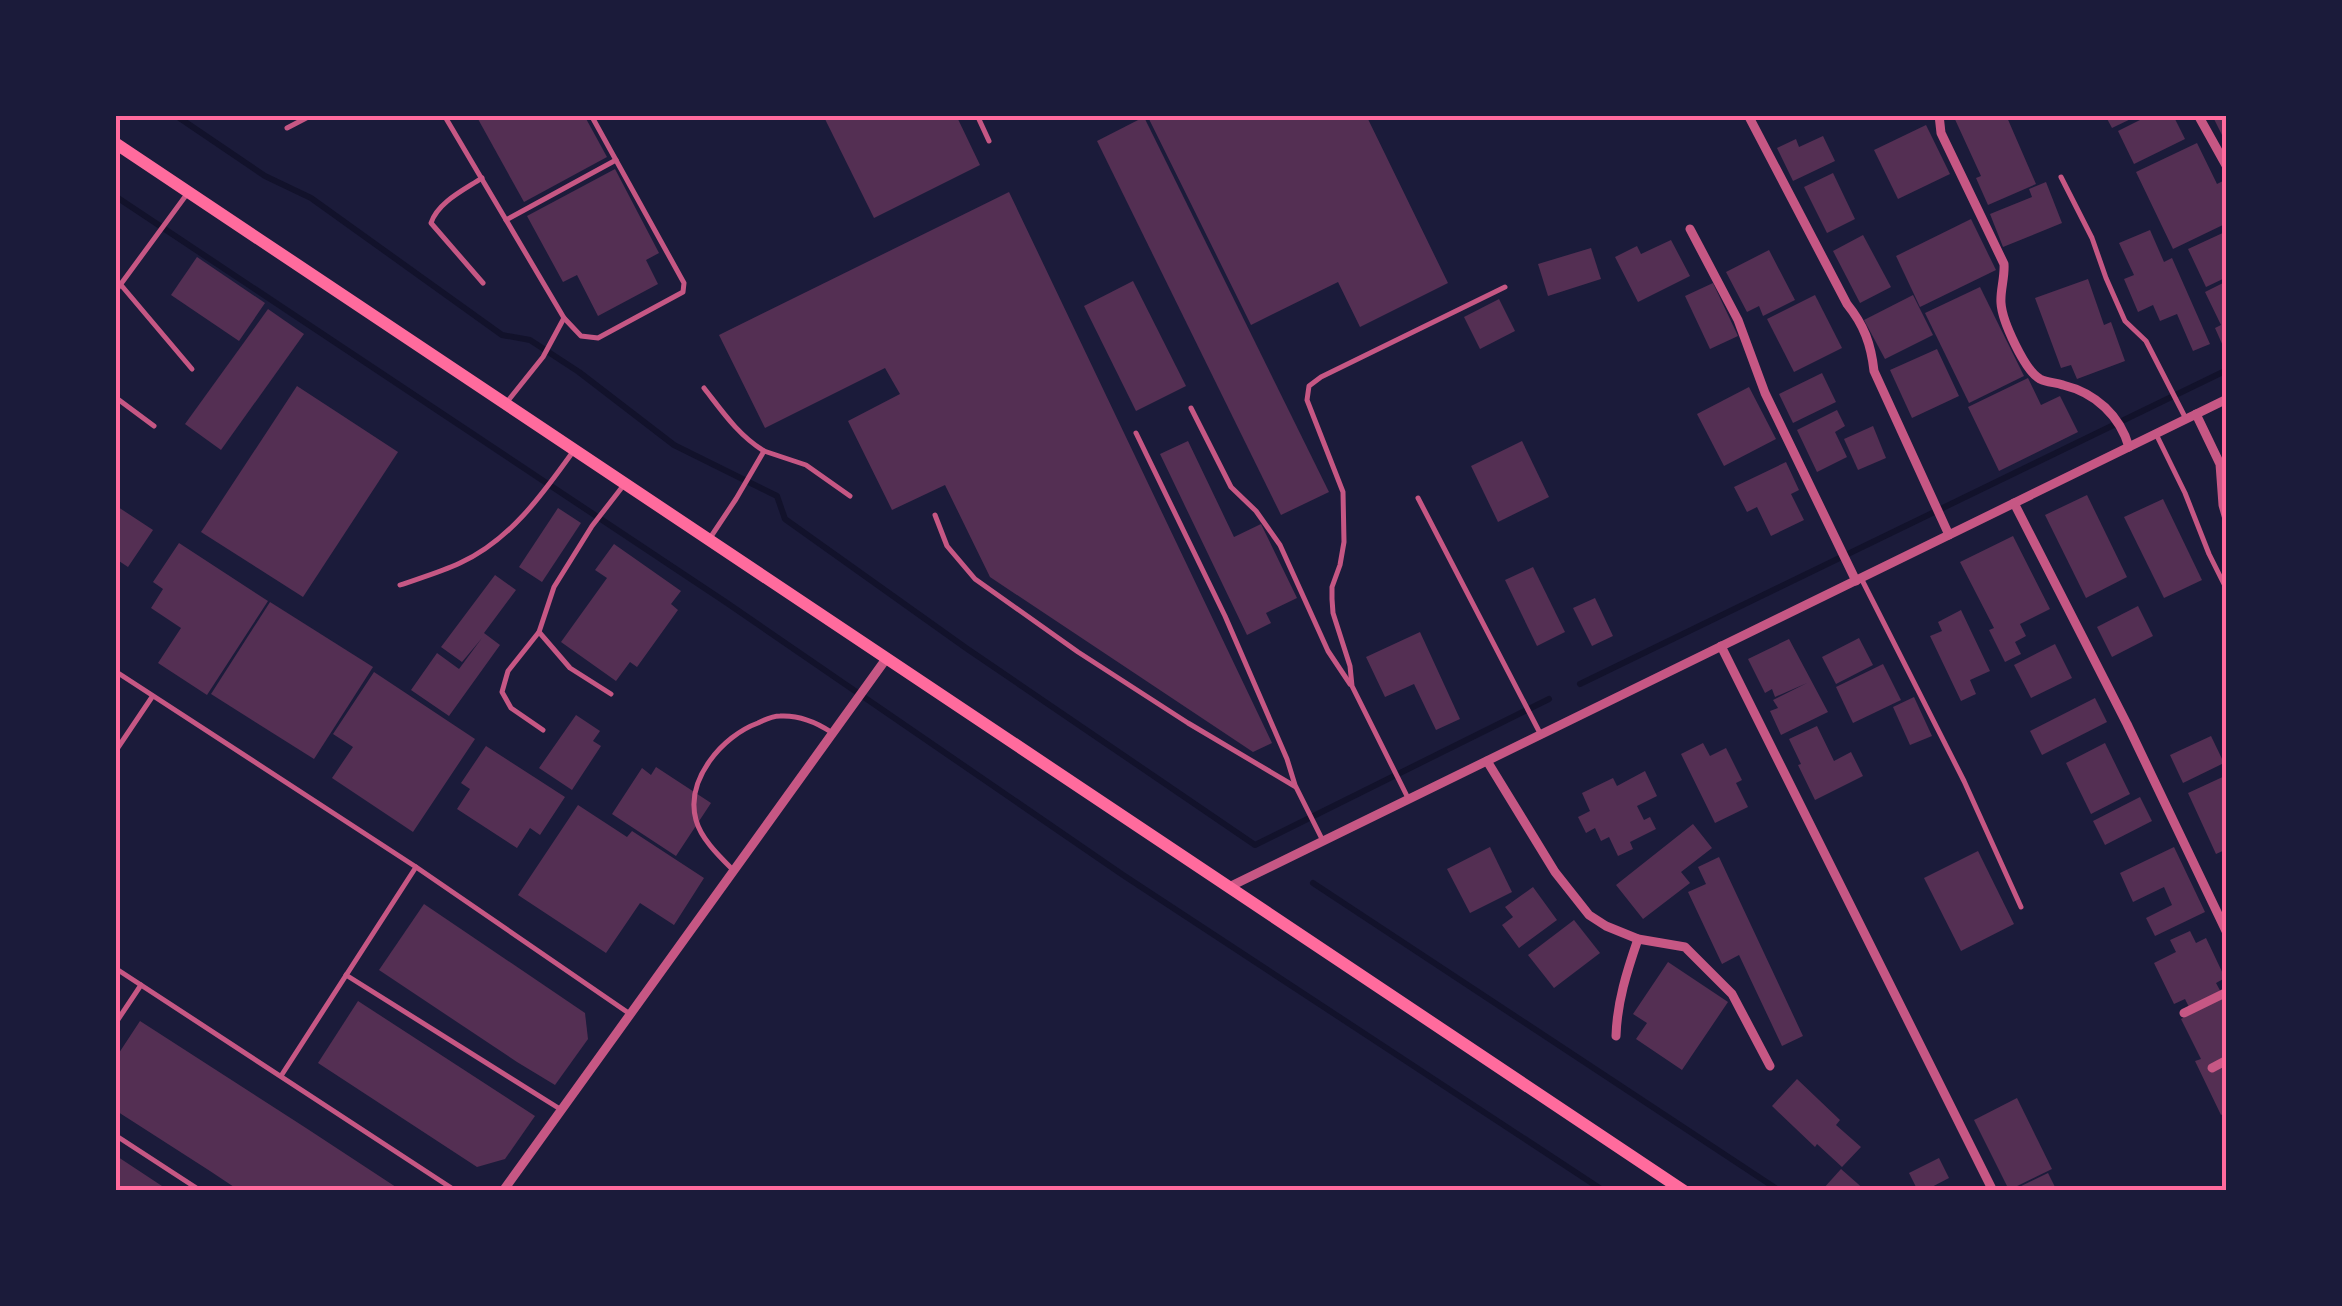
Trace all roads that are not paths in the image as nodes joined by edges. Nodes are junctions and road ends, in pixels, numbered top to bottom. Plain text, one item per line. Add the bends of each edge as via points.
1 (312, 115) edge
2 (591, 115) edge
3 (977, 115) edge
4 (1748, 115) edge
5 (1938, 115) edge
6 (2198, 115) edge
7 (448, 116) edge
8 (287, 128) dead end
9 (989, 141) dead end
10 (115, 143) edge
11 (616, 160) junction
12 (2227, 167) edge
13 (2060, 177) dead end
14 (482, 178) junction
15 (188, 192) junction
16 (506, 220) junction
17 (1690, 229) dead end
18 (482, 284) dead end
19 (120, 285) junction
20 (1505, 287) dead end
21 (115, 292) edge
22 (564, 318) junction
23 (192, 369) dead end
24 (704, 388) dead end
25 (115, 397) edge
26 (2227, 399) edge
27 (506, 404) junction
28 (1191, 408) dead end
29 (2191, 417) junction
30 (154, 426) dead end
31 (1136, 433) dead end
32 (2156, 434) junction
33 (2127, 442) junction
34 (574, 450) junction
35 (764, 450) junction
36 (625, 484) junction
37 (850, 496) dead end
38 (1418, 498) dead end
39 (2014, 504) junction
40 (935, 515) dead end
41 (2227, 519) edge
42 (1949, 535) junction
43 (708, 540) junction
44 (1856, 577) junction
45 (400, 585) dead end
46 (2227, 590) edge
47 (539, 632) junction
48 (1721, 646) junction
49 (886, 659) junction
50 (115, 671) edge
51 (1352, 686) junction
52 (610, 694) dead end
53 (153, 696) junction
54 (543, 730) dead end
55 (834, 733) junction
56 (1541, 735) junction
57 (115, 752) edge
58 (1488, 761) junction
59 (1296, 787) junction
60 (1409, 800) junction
61 (1323, 842) junction
62 (416, 866) junction
63 (733, 870) junction
64 (1229, 887) junction
65 (2021, 908) dead end
66 (2227, 933) edge
67 (1638, 939) junction
68 (115, 968) edge
69 (346, 975) junction
70 (141, 985) junction
71 (2227, 992) edge
72 (2184, 1013) dead end
73 (630, 1014) junction
74 (115, 1024) edge
75 (1616, 1036) dead end
76 (2227, 1060) edge
77 (1770, 1066) dead end
78 (2212, 1068) dead end
79 (280, 1076) junction
80 (561, 1109) junction
81 (115, 1135) edge
82 (201, 1191) edge
83 (456, 1191) edge
84 (503, 1191) edge
85 (1684, 1191) edge
86 (1992, 1191) edge

1 - 8 lane
2 - 11 lane
3 - 9 lane
4 - 42 street via 1859,319 1874,371
5 - 33 street via 2004,264 2000,301 2006,326 2034,376 2088,394 2116,416
6 - 12 street
7 - 14 lane
10 - 15 main road
11 - 16 lane
11 - 22 lane via 683,292 598,338 581,336
13 - 29 lane via 2125,320 2146,341
14 - 16 lane
14 - 18 lane via 431,223
15 - 19 lane
15 - 27 main road
16 - 22 lane
17 - 44 street
19 - 21 lane
19 - 23 lane
20 - 51 lane via 1309,386 1307,400 1342,492 1343,553 1332,599
22 - 27 lane
24 - 35 lane via 734,427
25 - 30 lane
26 - 29 street
27 - 34 main road
28 - 51 lane via 1231,487 1280,546 1328,651
29 - 32 street
29 - 41 street via 2220,464
31 - 59 lane via 1225,616
32 - 33 street
32 - 46 lane
33 - 39 street
34 - 36 main road
34 - 45 lane via 505,535 462,562
35 - 37 lane via 806,466
35 - 43 lane
36 - 43 main road
36 - 47 lane via 554,586
38 - 56 lane
39 - 42 street
39 - 66 street
40 - 59 lane via 948,546 975,579 1078,652
42 - 44 street
43 - 49 main road
44 - 48 street
44 - 65 lane via 1964,781
47 - 52 lane via 570,668
47 - 54 lane via 508,671 502,692 511,708
48 - 56 street
48 - 86 street
49 - 55 street
49 - 64 main road
50 - 53 lane
51 - 60 lane
53 - 57 lane
53 - 62 lane
55 - 63 street
55 - 63 lane via 814,721 777,716 741,729 712,757 694,796 697,823
56 - 58 street
58 - 60 street
58 - 67 street via 1554,872 1589,916
59 - 61 lane
60 - 61 street
61 - 64 street
62 - 69 lane
62 - 73 lane
63 - 73 street
64 - 85 main road
67 - 75 street
67 - 77 street via 1685,947 1696,957 1732,994
68 - 70 lane
69 - 79 lane
69 - 80 lane
70 - 74 lane
70 - 79 lane
71 - 72 street
73 - 80 street
76 - 78 street
79 - 83 lane
80 - 84 street
81 - 82 lane

